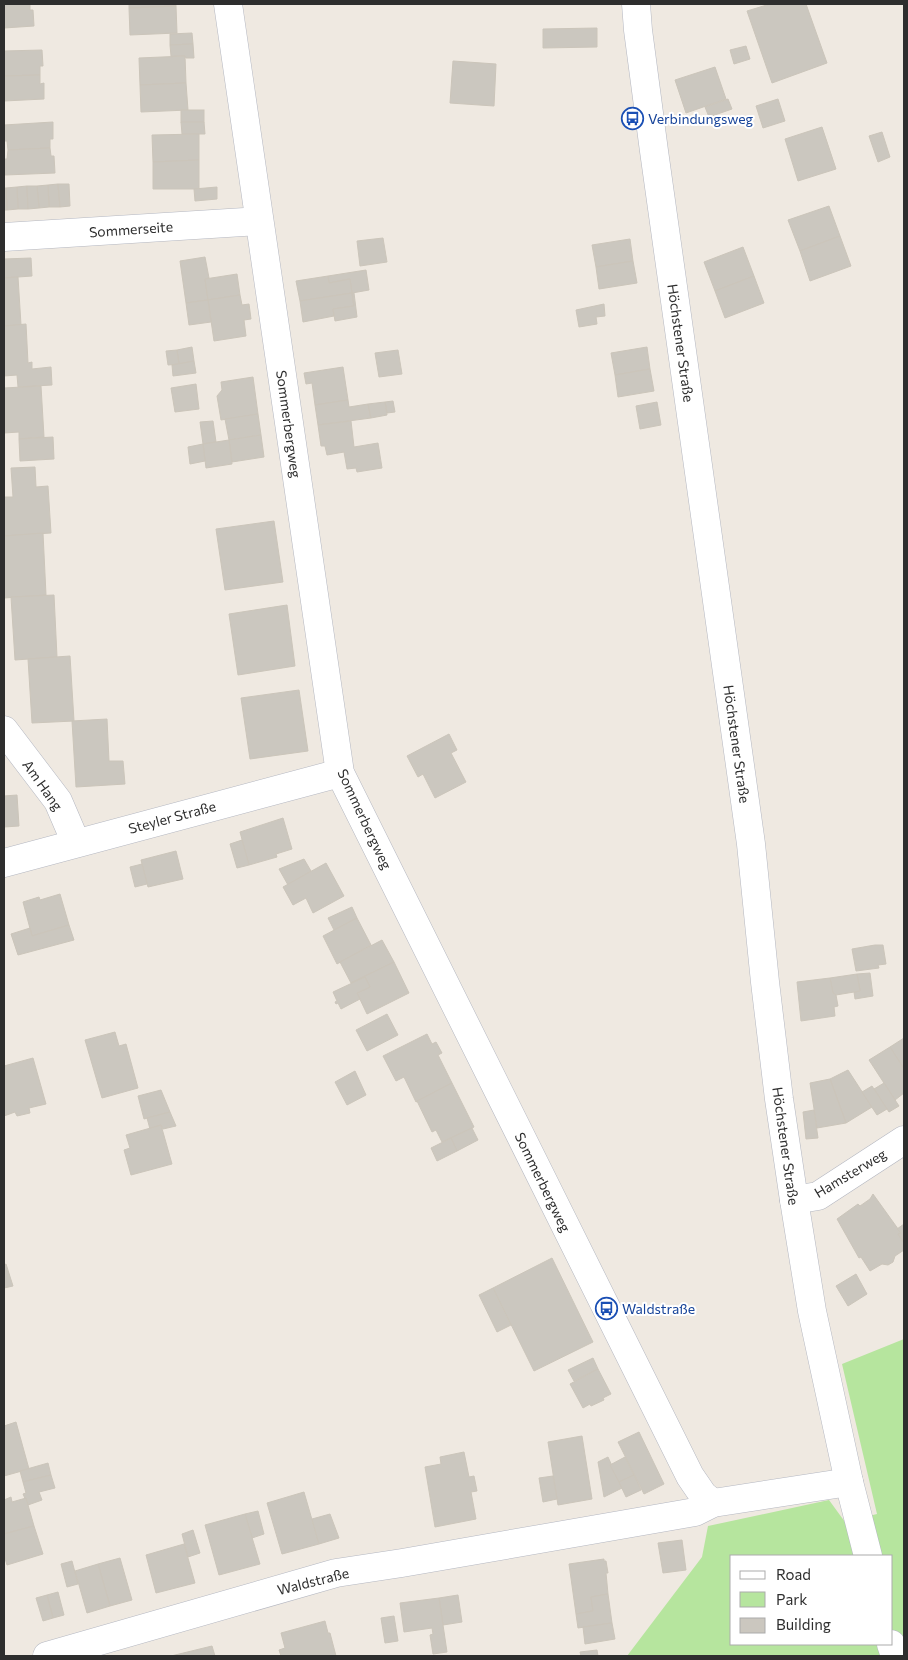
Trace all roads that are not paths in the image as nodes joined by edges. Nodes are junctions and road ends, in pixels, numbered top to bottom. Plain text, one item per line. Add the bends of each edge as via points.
1 (228, 4) edge
2 (636, 4) edge
3 (259, 221) junction
4 (4, 237) edge
5 (4, 730) edge
6 (340, 773) junction
7 (76, 843) junction
8 (4, 863) edge
9 (904, 1140) edge
10 (794, 1200) junction
11 (849, 1482) junction
12 (713, 1504) junction
13 (868, 1555) edge
14 (47, 1656) edge

1 - 3 street, Sommerbergweg
2 - 10 street, Höchstener Straße via 751,844 779,1100
3 - 4 street, Sommerseite
3 - 6 street, Sommerbergweg
5 - 7 street, Am Hang via 58,801
6 - 7 street, Steyler Straße
6 - 12 street, Sommerbergweg via 690,1476 702,1495
7 - 8 street, Steyler Straße
9 - 10 street, Hamsterweg via 818,1196
10 - 11 street, Höchstener Straße via 812,1311
11 - 12 street, Waldstraße
11 - 13 street, Höchstener Straße
12 - 14 street, Waldstraße via 695,1512 336,1573

